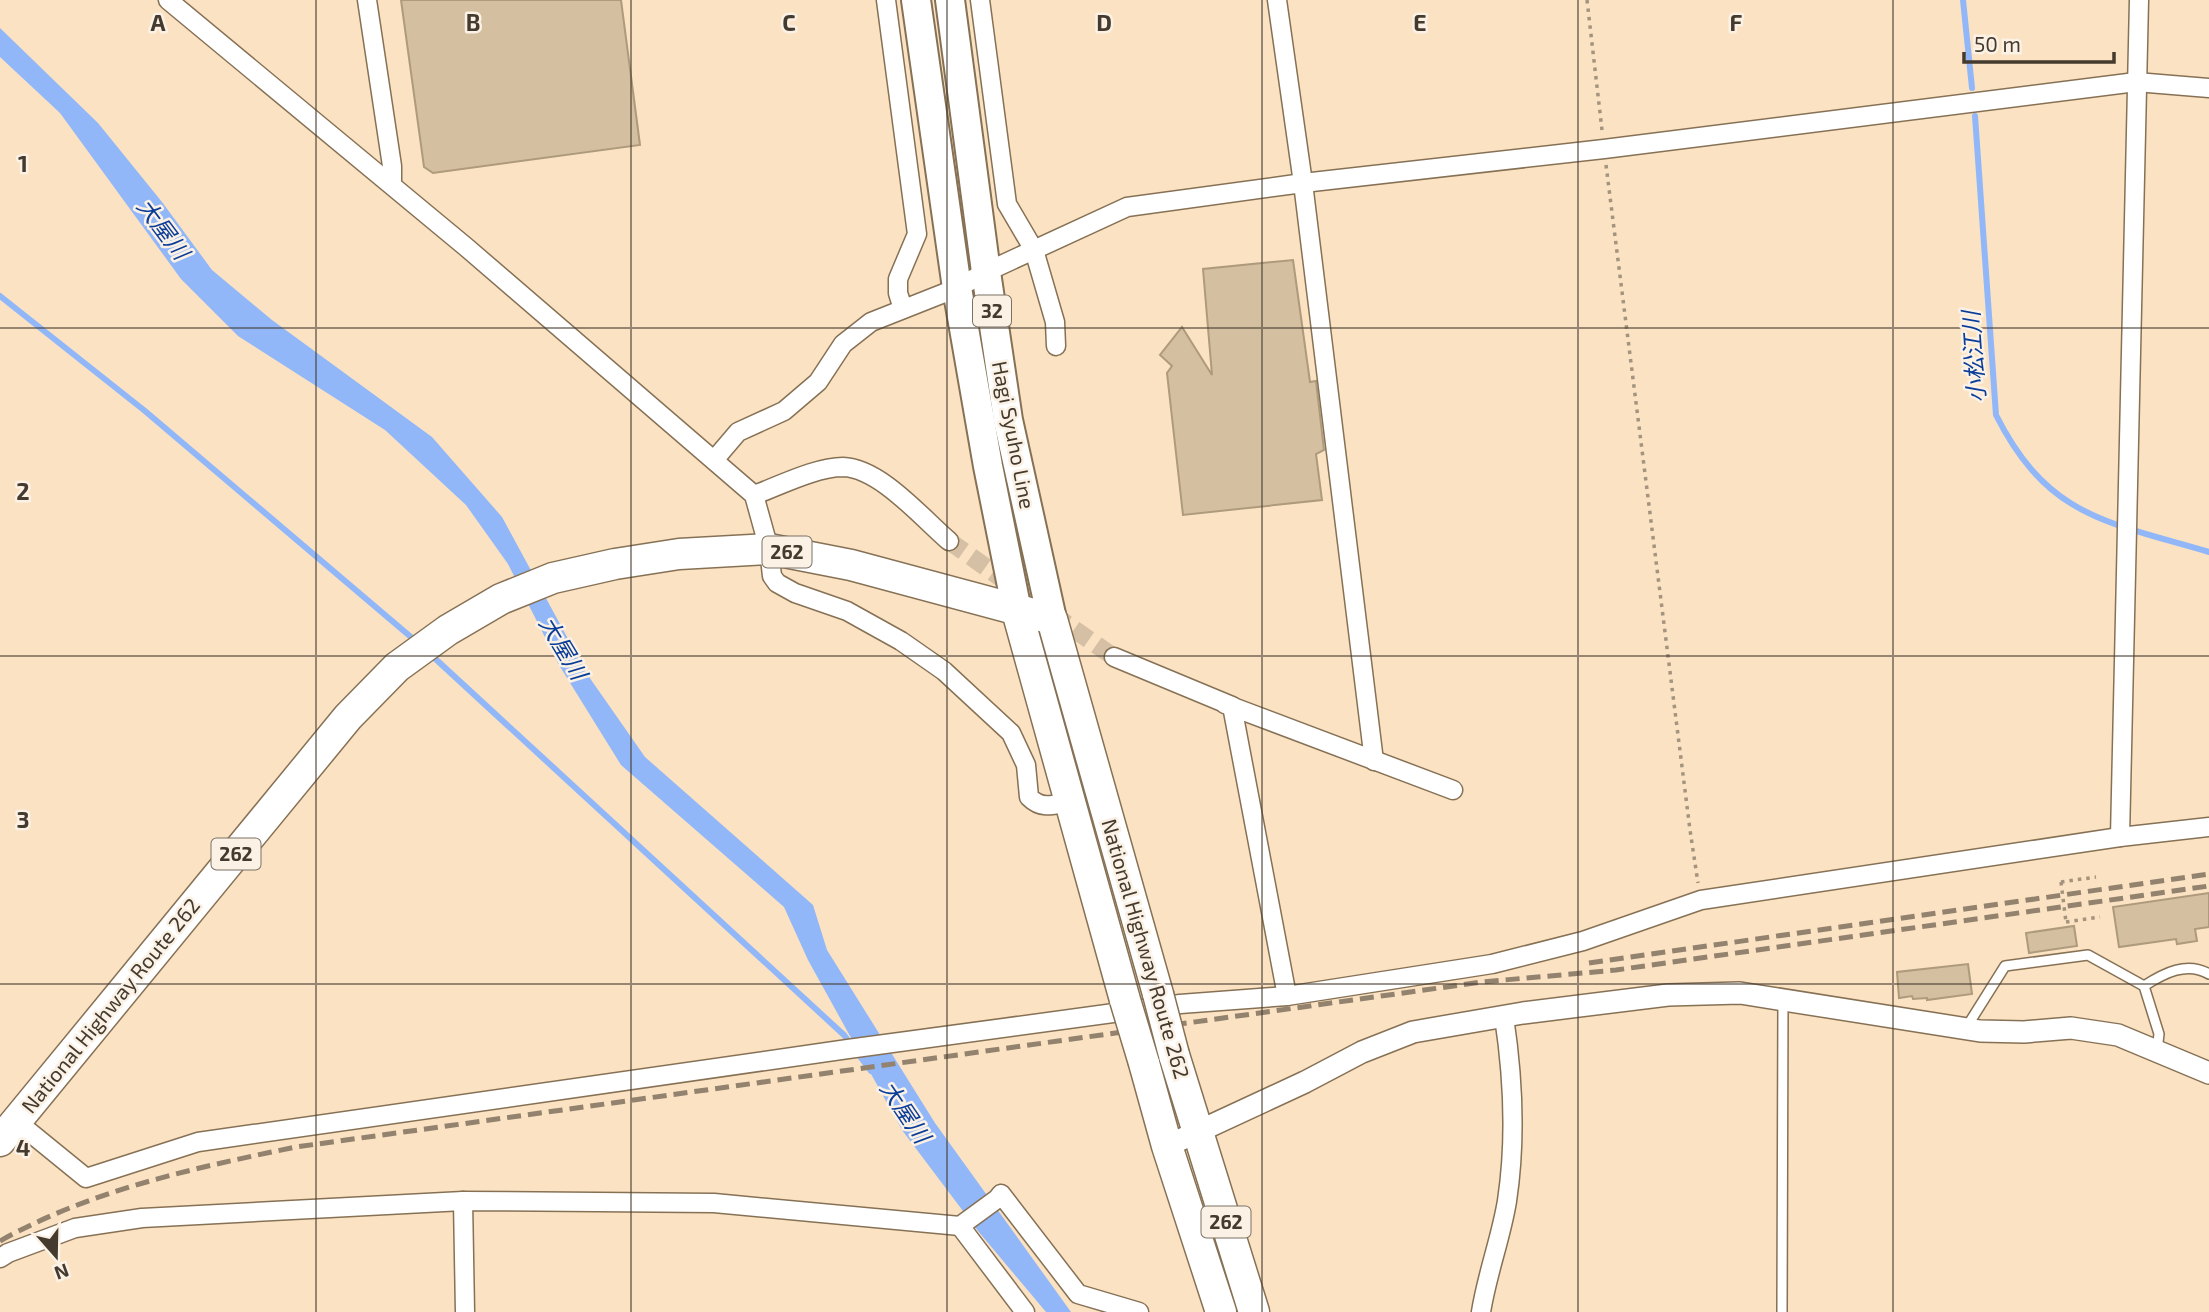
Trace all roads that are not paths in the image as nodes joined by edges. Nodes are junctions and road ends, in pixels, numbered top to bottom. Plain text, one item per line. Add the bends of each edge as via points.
1 (167, 0) edge
2 (367, 0) edge
3 (886, 0) edge
4 (916, 0) edge
5 (950, 0) edge
6 (980, 0) edge
7 (1277, 0) edge
8 (2139, 0) edge
9 (2136, 82) junction
10 (2209, 88) edge
11 (1303, 183) junction
12 (392, 184) junction
13 (1034, 250) junction
14 (986, 272) junction
15 (957, 288) junction
16 (903, 309) junction
17 (1056, 346) dead end
18 (715, 459) junction
19 (754, 495) junction
20 (949, 541) tunnel mouth
21 (769, 548) junction
22 (1017, 611) junction
23 (1052, 619) junction
24 (1114, 657) tunnel mouth
25 (1225, 704) junction
26 (1374, 761) junction
27 (1453, 790) dead end
28 (1070, 801) junction
29 (2209, 827) edge
30 (2120, 837) junction
31 (2209, 974) edge
32 (2144, 986) junction
33 (1287, 996) junction
34 (1783, 999) junction
35 (1504, 1017) junction
36 (1965, 1029) junction
37 (2157, 1049) junction
38 (2209, 1073) edge
39 (8, 1131) edge
40 (1197, 1132) junction
41 (1167, 1146) junction
42 (463, 1201) junction
43 (963, 1225) junction
44 (0, 1258) edge
45 (465, 1312) edge
46 (1025, 1312) edge
47 (1139, 1312) edge
48 (1221, 1312) edge
49 (1254, 1312) edge
50 (1481, 1312) edge
51 (1782, 1312) edge

1 - 12 street
2 - 12 street
3 - 16 street via 917,234 898,279
4 - 15 main road, Hagi Syuho Line / 32
5 - 14 main road, Hagi Syuho Line / 32
6 - 13 street via 1007,204
7 - 11 street
8 - 9 street
9 - 10 street
9 - 11 street
9 - 30 street
11 - 13 street via 1127,207
11 - 26 street
12 - 18 street
13 - 14 street
13 - 17 street via 1055,322
14 - 15 street
14 - 23 main road, Hagi Syuho Line / 32 via 1008,420
15 - 16 street
15 - 22 main road, Hagi Syuho Line / 32
16 - 18 street via 871,323 843,344 818,382 784,411 738,432
18 - 19 street
19 - 20 street via 817,472 842,467 863,471 881,481
19 - 21 street
21 - 22 highway, National Highway Route 262 / 262 via 851,565
21 - 28 street via 776,583 848,611 901,641 944,671 1011,733 1026,765 1029,797 1037,804
21 - 39 highway, National Highway Route 262 / 262 via 679,554 553,578 501,599 397,667 348,717
22 - 23 highway, National Highway Route 262 / 262
22 - 28 highway, National Highway Route 262 / 262
23 - 40 highway, National Highway Route 262 / 262, bridge
24 - 25 street
25 - 26 street
25 - 33 street via 1232,706
26 - 27 street
28 - 41 highway, National Highway Route 262 / 262, bridge
29 - 30 street
30 - 33 street via 1701,900 1583,941 1492,964
31 - 32 lane via 2197,967 2179,969
32 - 36 lane via 2088,955 2006,966
32 - 37 lane via 2159,1034
33 - 39 street via 1180,1004 198,1142 86,1178
34 - 35 street via 1740,993 1668,995
34 - 36 street
34 - 51 lane
35 - 40 street via 1413,1032
35 - 50 street via 1512,1155 1507,1203
36 - 37 street via 2024,1032 2071,1028 2118,1035
37 - 38 street
40 - 41 street
40 - 49 highway, National Highway Route 262 / 262
41 - 48 highway, National Highway Route 262 / 262
42 - 43 street via 714,1203
42 - 44 street via 142,1218 75,1228
42 - 45 street
43 - 46 street
43 - 47 street via 1001,1194 1078,1294

